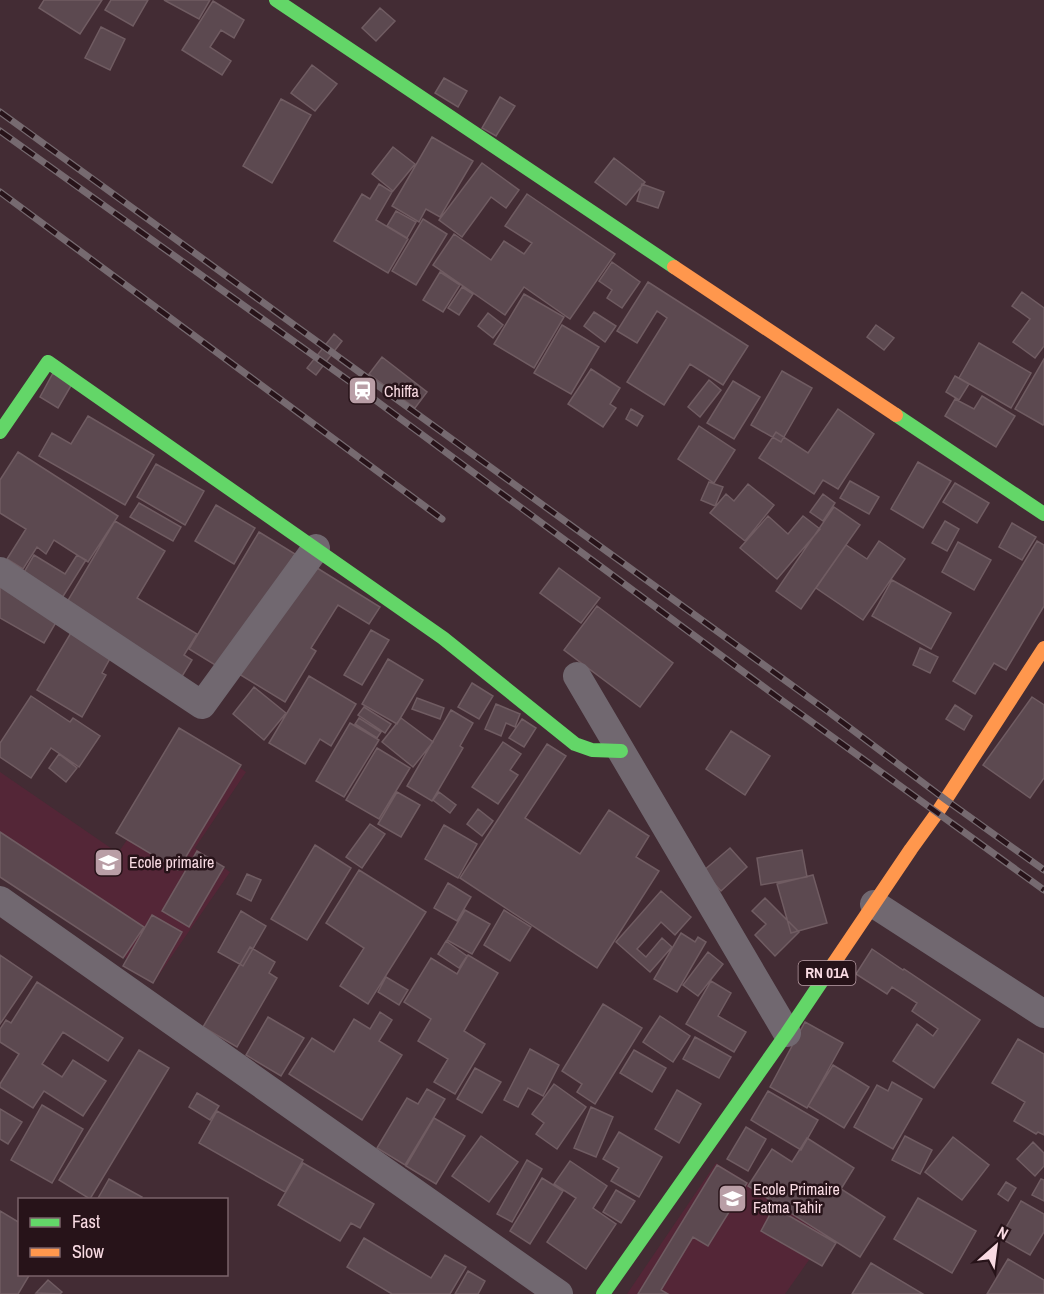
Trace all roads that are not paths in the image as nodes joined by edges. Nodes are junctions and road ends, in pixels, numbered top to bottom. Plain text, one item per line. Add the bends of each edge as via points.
1 (276, 0) edge
2 (0, 432) edge
3 (1044, 514) edge
4 (316, 548) junction
5 (0, 571) edge
6 (1044, 648) edge
7 (577, 676) dead end
8 (621, 750) junction
9 (0, 900) edge
10 (874, 904) junction
11 (1044, 1014) edge
12 (787, 1033) junction
13 (559, 1294) edge
14 (603, 1294) edge

1 - 3 street
2 - 4 street via 48,362
4 - 5 street via 202,705
4 - 8 street via 443,638 575,744 592,750
6 - 10 street, RN 01A
7 - 8 street
8 - 12 street
9 - 13 street
10 - 11 street
10 - 12 street, RN 01A
12 - 14 street, RN 01A

